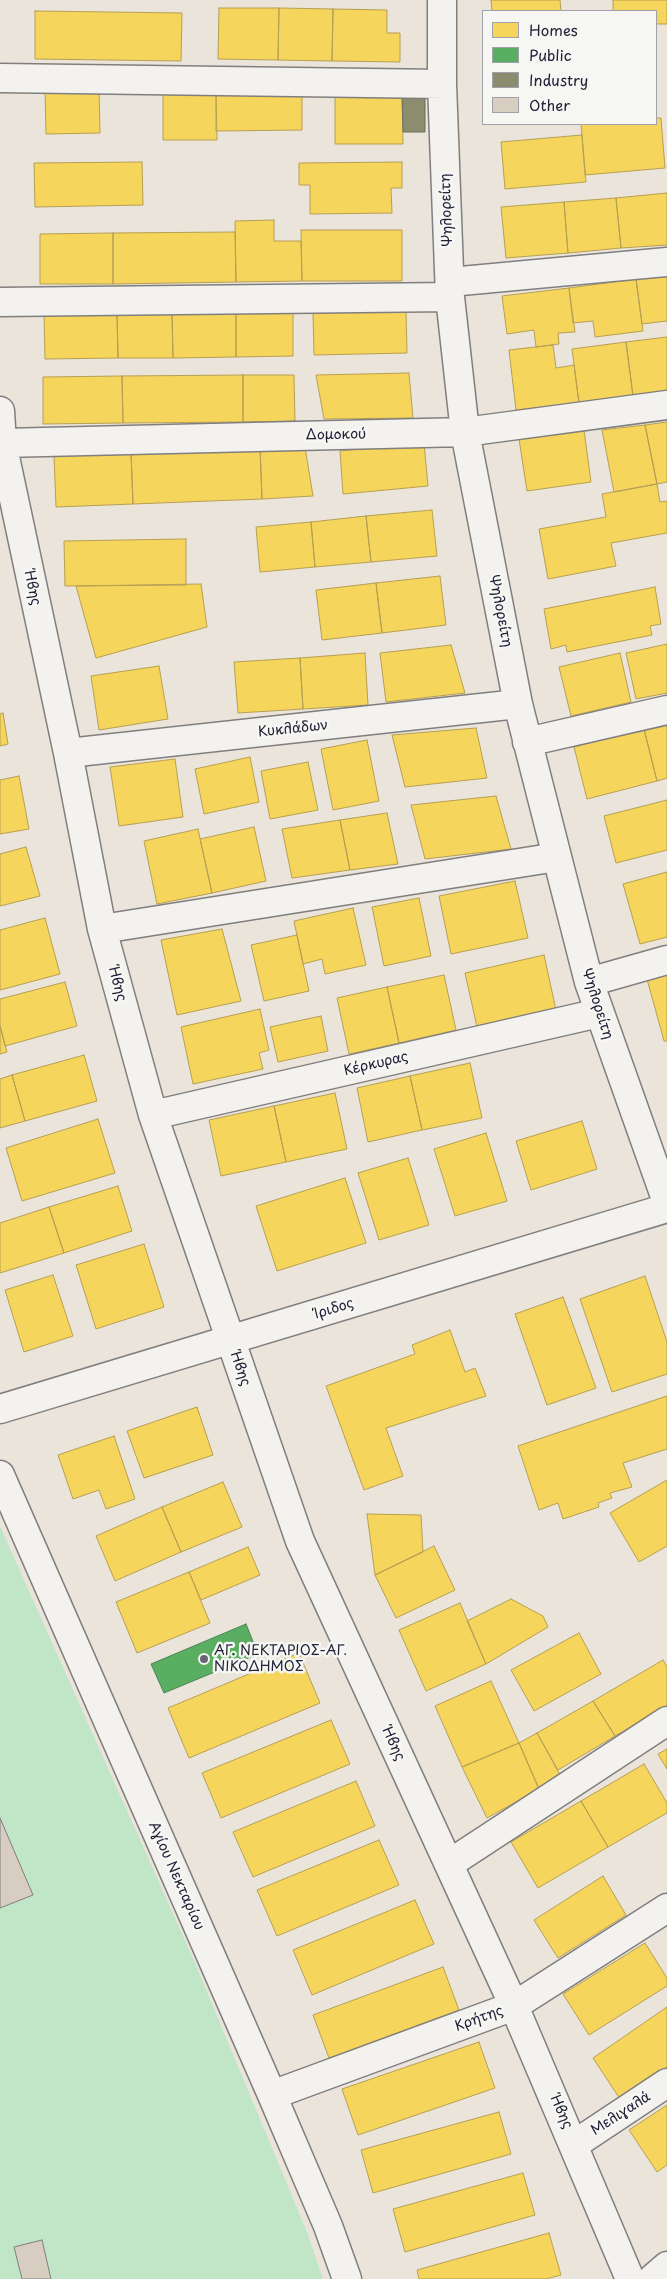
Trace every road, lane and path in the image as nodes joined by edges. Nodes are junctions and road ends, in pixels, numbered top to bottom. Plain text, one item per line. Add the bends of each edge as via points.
1 (442, 0) edge
2 (0, 78) edge
3 (442, 84) junction
4 (667, 262) edge
5 (450, 289) junction
6 (0, 302) edge
7 (667, 405) edge
8 (0, 411) edge
9 (465, 432) junction
10 (2, 443) junction
11 (518, 704) junction
12 (667, 710) edge
13 (527, 742) junction
14 (68, 753) junction
15 (557, 857) junction
16 (102, 929) junction
17 (667, 960) edge
18 (589, 982) junction
19 (599, 1013) junction
20 (153, 1115) junction
21 (667, 1202) edge
22 (667, 1208) edge
23 (230, 1340) junction
24 (0, 1409) edge
25 (0, 1475) edge
26 (667, 1722) edge
27 (449, 1864) junction
28 (667, 1908) edge
29 (514, 2006) junction
30 (667, 2084) edge
31 (272, 2095) junction
32 (575, 2144) junction
33 (667, 2266) edge
34 (347, 2279) edge
35 (630, 2279) edge
36 (652, 2279) edge

1 - 3 street, Ψηλορείτη
2 - 3 street
3 - 5 street, Ψηλορείτη
4 - 5 street
5 - 6 street
5 - 9 street, Ψηλορείτη
7 - 9 street, Δομοκού
8 - 10 street, Ήβης
9 - 10 street, Δομοκού
9 - 11 street, Ψηλορείτη
10 - 14 street, Ήβης
11 - 13 street, Ψηλορείτη
11 - 14 street, Κυκλάδων
12 - 13 street
13 - 15 street, Ψηλορείτη
14 - 16 street, Ήβης
15 - 16 street
15 - 18 street, Ψηλορείτη
16 - 20 street, Ήβης
17 - 18 street
18 - 19 street, Ψηλορείτη
19 - 20 street, Κέρκυρας
19 - 21 street, Ψηλορείτη
20 - 23 street, Ήβης
22 - 23 street, Ίριδος
23 - 24 street, Ίριδος
23 - 27 street, Ήβης via 300,1541
25 - 31 street, Αγίου Νεκταρίου
26 - 27 street
27 - 29 street, Ήβης
28 - 29 street, Κρήτης
29 - 31 street, Κρήτης
29 - 32 street, Ήβης
30 - 32 street, Μελιγαλά
31 - 34 street, Αγίου Νεκταρίου
32 - 35 street, Ήβης
33 - 36 street

